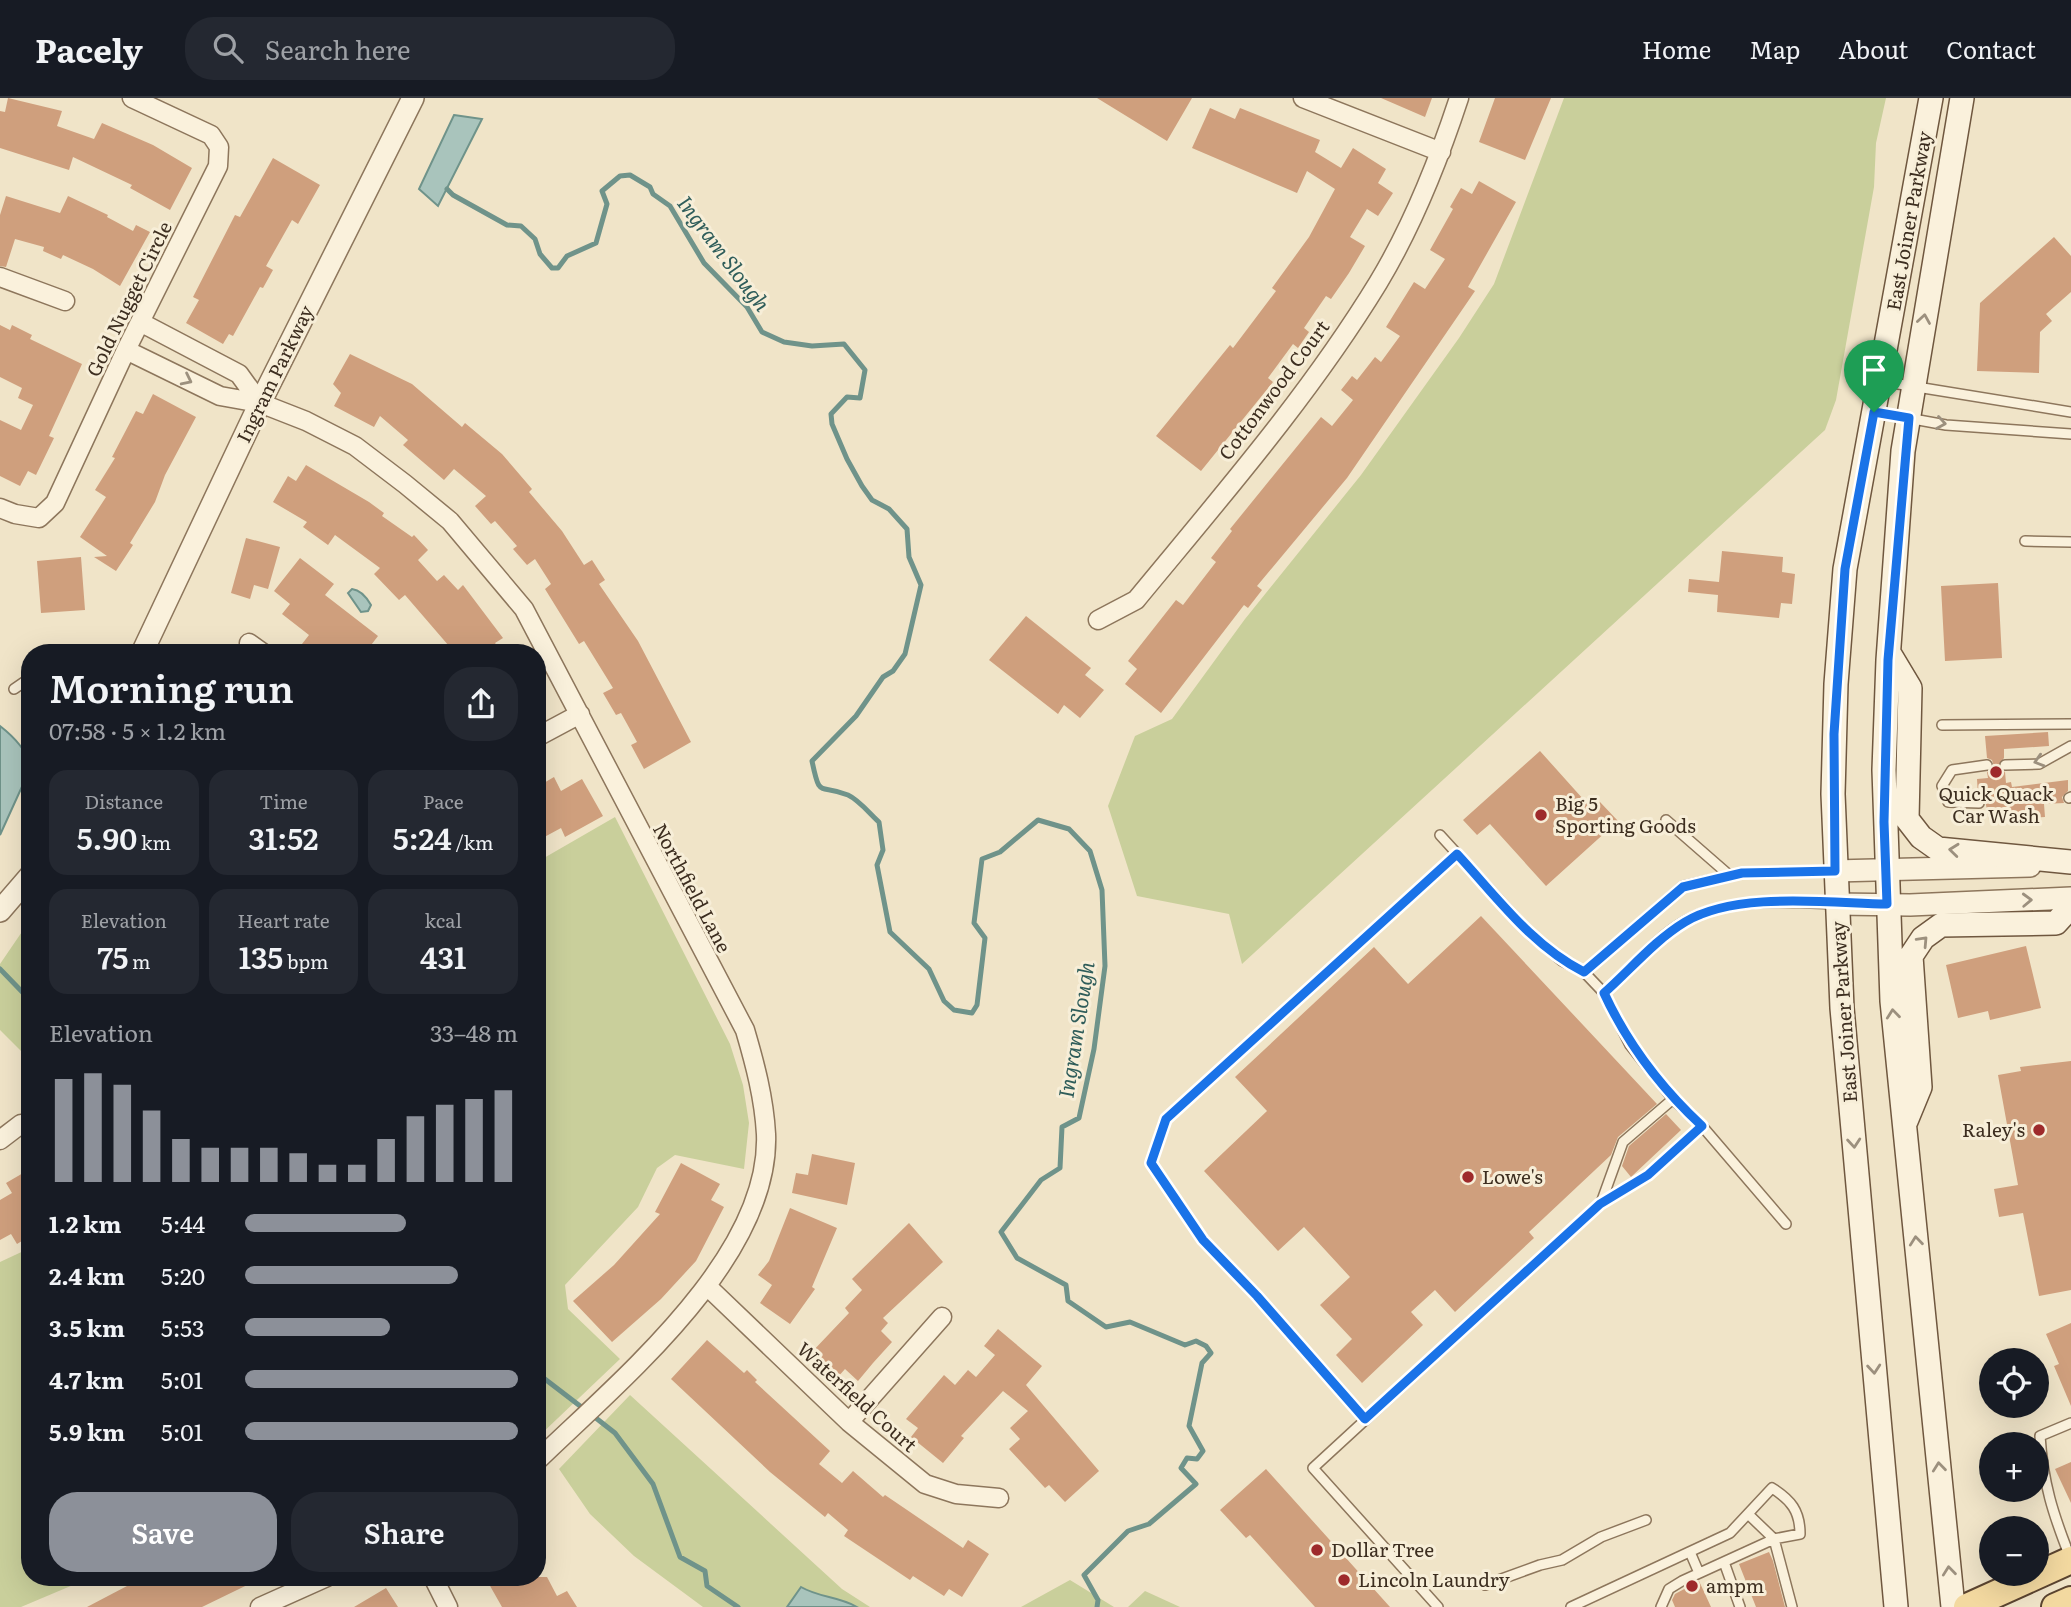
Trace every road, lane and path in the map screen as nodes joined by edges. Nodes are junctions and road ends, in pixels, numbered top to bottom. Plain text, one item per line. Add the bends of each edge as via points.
1 (132, 98) edge
2 (413, 98) edge
3 (1303, 98) edge
4 (1460, 98) edge
5 (1931, 98) edge
6 (1962, 98) edge
7 (1441, 152) junction
8 (0, 278) edge
9 (65, 301) dead end
10 (140, 322) junction
11 (126, 351) junction
12 (1880, 381) junction
13 (1913, 386) junction
14 (260, 403) junction
15 (1874, 412) junction
16 (2071, 412) edge
17 (1909, 418) junction
18 (2071, 434) edge
19 (0, 508) edge
20 (2025, 541) dead end
21 (2071, 542) edge
22 (1098, 620) dead end
23 (146, 644) edge
24 (543, 644) edge
25 (546, 650) edge
26 (1889, 653) junction
27 (21, 684) edge
28 (14, 689) dead end
29 (580, 713) junction
30 (2071, 724) edge
31 (1942, 725) dead end
32 (546, 732) edge
33 (2071, 746) edge
34 (1987, 765) dead end
35 (2005, 765) dead end
36 (1979, 803) dead end
37 (1666, 820) dead end
38 (1440, 835) dead end
39 (1457, 854) junction
40 (2071, 863) edge
41 (1886, 870) junction
42 (1835, 871) junction
43 (1729, 875) junction
44 (21, 887) edge
45 (2071, 898) edge
46 (1836, 904) junction
47 (1887, 904) junction
48 (2071, 906) edge
49 (0, 911) edge
50 (1584, 972) junction
51 (1604, 993) junction
52 (1672, 1099) junction
53 (21, 1124) dead end
54 (1905, 1124) junction
55 (1702, 1126) junction
56 (0, 1140) edge
57 (1600, 1204) junction
58 (1786, 1224) dead end
59 (708, 1287) junction
60 (942, 1317) dead end
61 (1365, 1419) junction
62 (849, 1422) junction
63 (2071, 1423) edge
64 (546, 1452) edge
65 (999, 1498) dead end
66 (1748, 1514) junction
67 (1646, 1520) dead end
68 (1774, 1539) junction
69 (1690, 1552) junction
70 (2071, 1559) edge
71 (1724, 1562) junction
72 (1699, 1573) junction
73 (1486, 1585) dead end
74 (307, 1586) edge
75 (437, 1586) edge
76 (2071, 1600) edge
77 (260, 1607) edge
78 (447, 1607) edge
79 (1438, 1607) edge
80 (1571, 1607) edge
81 (1661, 1607) edge
82 (1740, 1607) edge
83 (1792, 1607) edge
84 (1896, 1607) edge
85 (1952, 1607) edge
86 (1967, 1607) edge
87 (2055, 1607) edge

1 - 10 street, Gold Nugget Circle via 211,135 219,147 218,166
2 - 14 street, Ingram Parkway
3 - 7 street
4 - 7 street, Cottonwood Court
5 - 12 main road, East Joiner Parkway
13 -> 6 main road, East Joiner Parkway
7 - 22 street, Cottonwood Court via 1409,227 1337,344 1136,600
8 - 9 street
10 - 11 street, Gold Nugget Circle
10 - 14 street via 239,374
11 -> 14 street, Northfield Lane via 220,397
11 - 19 street, Gold Nugget Circle via 55,503 39,518
12 - 13 lane
12 - 15 main road, East Joiner Parkway
13 - 16 lane
13 - 17 main road, East Joiner Parkway
14 - 23 street, Ingram Parkway
14 - 24 street, Northfield Lane via 355,446 450,522 524,609
15 - 17 lane
15 - 42 main road, East Joiner Parkway via 1844,581 1834,734
17 -> 18 lane
17 - 26 main road, East Joiner Parkway
20 - 21 lane
25 - 29 street, Northfield Lane
40 -> 26 main road via 1938,849 1920,837 1907,819 1910,688
26 - 41 main road, East Joiner Parkway
27 - 28 lane
29 - 32 street
29 - 59 street, Northfield Lane via 745,1030 759,1078 766,1136 760,1179 733,1247
30 - 31 lane
33 -> 35 lane via 2039,764
34 - 36 lane via 1952,770 1942,786 1948,803
37 - 43 lane
38 - 39 lane
39 - 50 lane via 1533,937
39 - 61 lane via 1166,1119 1151,1163 1203,1240
40 - 41 street
41 - 42 street
41 - 47 main road, East Joiner Parkway
42 - 43 lane
42 - 46 main road, East Joiner Parkway
43 - 50 lane via 1683,887
44 - 49 street
47 -> 45 street
46 - 47 street
46 - 51 lane via 1749,904 1695,917 1664,937
46 -> 84 main road, East Joiner Parkway
54 -> 47 main road, East Joiner Parkway
54 -> 48 main road via 1920,1087 1911,956 1923,938 1941,925 2056,923
50 - 51 lane
51 - 52 lane via 1630,1045
52 - 55 lane
52 - 57 lane via 1623,1142
53 - 56 street
85 -> 54 main road, East Joiner Parkway
55 - 57 lane via 1648,1175
55 - 58 lane
57 - 61 lane
59 - 62 street, Waterfield Court
59 - 64 street, Northfield Lane
60 - 62 street
61 - 79 lane via 1313,1468
62 - 65 street, Waterfield Court via 925,1484 956,1494
63 - 70 lane via 2040,1436 2042,1475
66 - 68 lane
66 - 68 lane via 1772,1488 1786,1497 1800,1515 1800,1534
66 - 69 lane via 1730,1533
67 - 73 lane via 1601,1537 1562,1560
68 - 71 lane
68 - 83 lane
69 - 72 lane
69 - 80 lane
70 - 86 main road
71 - 72 lane
71 - 82 lane
72 - 81 lane via 1669,1589
74 - 77 street
75 - 78 street
76 - 87 main road

